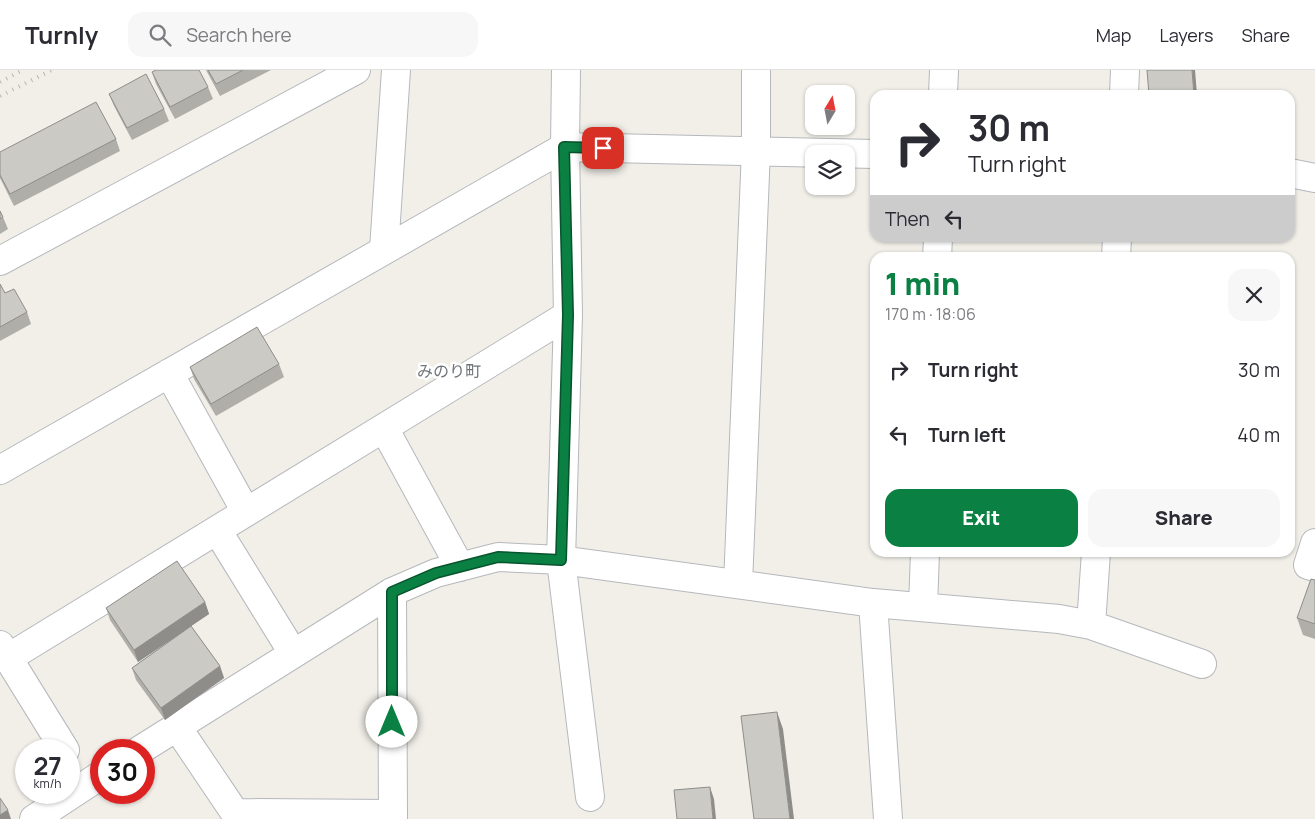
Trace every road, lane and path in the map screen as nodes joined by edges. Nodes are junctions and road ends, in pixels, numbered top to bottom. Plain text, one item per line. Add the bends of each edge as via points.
1 (356, 70) edge
2 (396, 70) edge
3 (566, 70) edge
4 (756, 70) edge
5 (944, 70) edge
6 (1125, 70) edge
7 (943, 90) edge
8 (1124, 90) edge
9 (564, 147) junction
10 (756, 150) junction
11 (870, 154) edge
12 (1295, 174) edge
13 (1315, 178) edge
14 (384, 250) junction
15 (0, 261) edge
16 (568, 315) junction
17 (168, 373) junction
18 (384, 428) junction
19 (0, 470) edge
20 (246, 512) junction
21 (217, 530) junction
22 (1315, 543) edge
23 (925, 557) edge
24 (1096, 557) edge
25 (561, 560) junction
26 (460, 567) junction
27 (1315, 567) edge
28 (738, 584) junction
29 (392, 592) junction
30 (873, 602) junction
31 (923, 607) junction
32 (1091, 625) junction
33 (4, 651) edge
34 (294, 652) junction
35 (1202, 664) dead end
36 (177, 726) junction
37 (58, 739) edge
38 (155, 740) edge
39 (80, 767) edge
40 (90, 776) edge
41 (90, 783) edge
42 (590, 797) dead end
43 (393, 817) edge
44 (34, 819) edge
45 (888, 819) edge

1 - 15 street
2 - 14 street
3 - 9 street
4 - 10 street
5 - 7 street
6 - 8 street
9 - 10 street
9 - 14 street
9 - 16 street
10 - 11 street
10 - 28 street
12 - 13 street
14 - 17 street
16 - 18 street
16 - 25 street
17 - 19 street
17 - 20 street
18 - 20 street
18 - 26 street
20 - 21 street
21 - 33 street
21 - 34 street
22 - 27 street via 1308,565
23 - 31 street
24 - 32 street
25 - 26 street via 498,557
25 - 28 street
25 - 42 street
26 - 29 street via 436,573
28 - 30 street
29 - 34 street
29 - 43 street
30 - 31 street
30 - 45 street
31 - 32 street via 1059,619
32 - 35 street
33 - 37 street
34 - 36 street
36 - 38 street
36 - 43 street via 235,813
39 - 40 street
41 - 44 street

